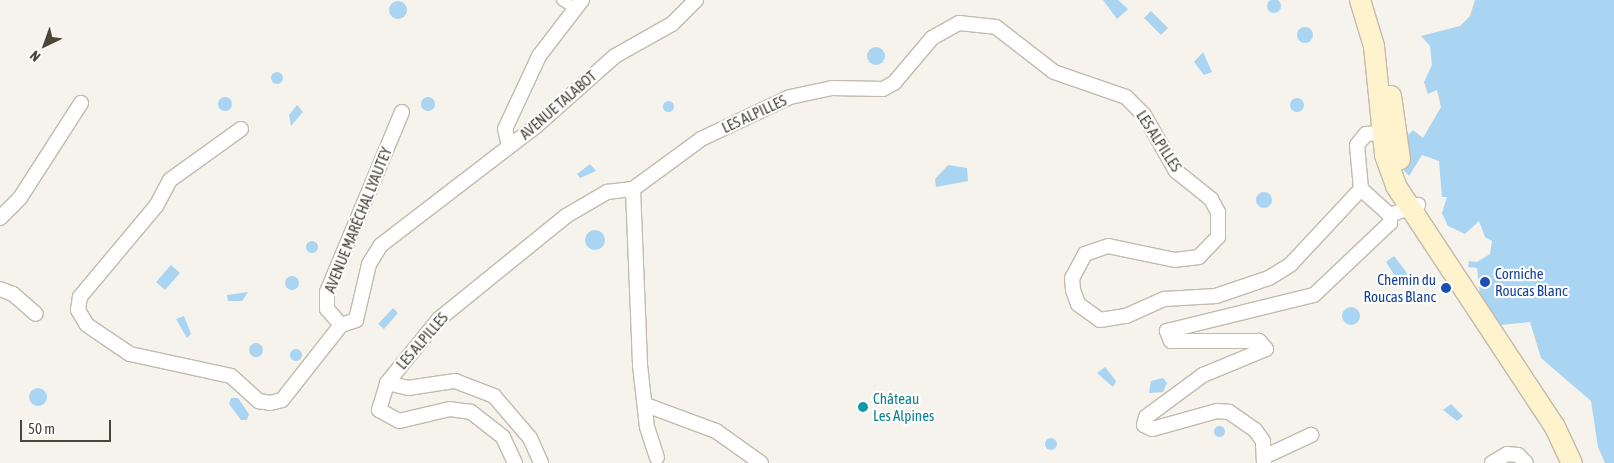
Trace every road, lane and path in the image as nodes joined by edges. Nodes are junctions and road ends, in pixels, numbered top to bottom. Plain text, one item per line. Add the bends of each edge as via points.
1 (562, 0) edge
2 (696, 0) edge
3 (1360, 0) edge
4 (1372, 0) edge
5 (579, 4) edge
6 (81, 103) dead end
7 (516, 109) junction
8 (402, 112) dead end
9 (535, 127) junction
10 (241, 129) dead end
11 (1390, 130) junction
12 (509, 146) junction
13 (633, 189) junction
14 (1361, 189) junction
15 (1406, 210) junction
16 (0, 218) edge
17 (0, 289) edge
18 (36, 314) dead end
19 (340, 325) junction
20 (387, 384) junction
21 (646, 405) junction
22 (1311, 435) dead end
23 (657, 457) dead end
24 (1265, 459) edge
25 (515, 463) edge
26 (541, 463) edge
27 (761, 463) edge
28 (1492, 463) edge
29 (1526, 463) edge
30 (1572, 463) edge
31 (1584, 463) edge

1 - 5 street
2 - 9 street, AVENUE TALABOT via 672,24 616,56
3 - 11 main road via 1374,46
4 - 11 main road via 1385,46
5 - 7 street, AVENUE TALABOT via 539,56
6 - 16 street via 20,198
7 - 9 street via 521,124
7 - 12 street, AVENUE TALABOT via 505,129
8 - 19 street, AVENUE MARÉCHAL LYAUTEY via 327,292 327,309
9 - 12 street, AVENUE TALABOT
10 - 19 street, AVENUE MARÉCHAL LYAUTEY via 170,180 156,206 80,297 78,310 88,325 130,354 231,376 259,400 270,403 282,400
11 - 14 street via 1363,135 1357,145
11 - 15 main road via 1396,186
11 - 15 main road via 1407,178
12 - 19 street, AVENUE MARÉCHAL LYAUTEY via 381,245 369,264 360,313 350,324
13 - 14 street, LES ALPILLES via 701,139 790,96 832,88 883,89 894,83 946,28 975,22 996,27 1054,72 1126,97 1144,115 1176,171 1211,199 1218,212 1218,237 1199,257 1175,260 1108,246 1085,254 1072,278 1073,290 1078,304 1100,320 1119,318 1164,299 1216,296 1269,278 1291,264
13 - 20 street, LES ALPILLES via 607,192 566,216 438,319
13 - 21 street via 635,295
14 - 15 street
15 - 24 street via 1314,295 1172,328 1165,335 1170,341 1260,341 1266,349 1203,376 1146,417 1144,425 1152,429 1217,411 1229,412 1249,422 1262,441
15 - 30 main road via 1555,427
15 - 31 main road via 1566,424
17 - 18 street via 13,294
20 - 25 street, LES ALPILLES via 379,410 387,418 398,420 450,409 471,412 503,437
20 - 26 street, LES ALPILLES via 408,388 454,381 494,396 530,438
21 - 23 street via 647,427
21 - 27 street via 716,431
22 - 24 street
28 - 29 street via 1507,454 1518,455

